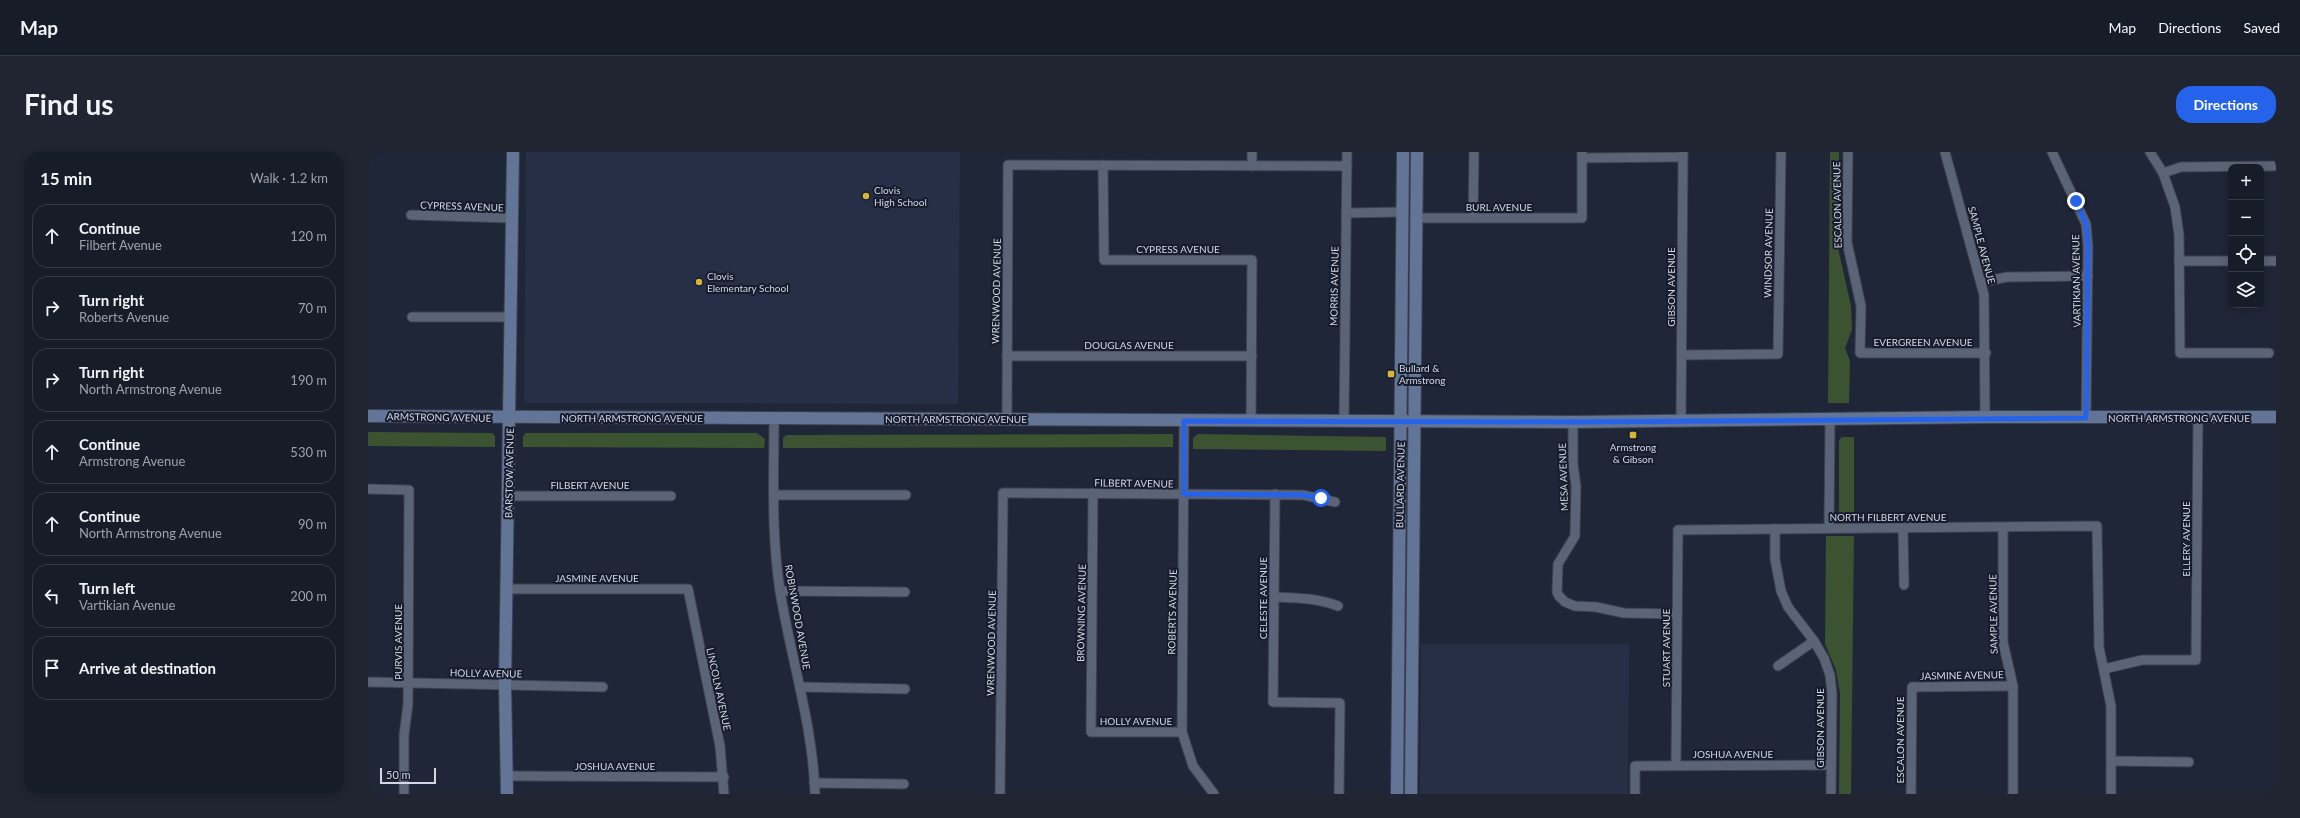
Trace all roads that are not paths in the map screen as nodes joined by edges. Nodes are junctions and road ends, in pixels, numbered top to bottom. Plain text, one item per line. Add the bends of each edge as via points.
1 (512, 152) edge
2 (1252, 152) edge
3 (1347, 152) edge
4 (1404, 152) edge
5 (1417, 152) edge
6 (1474, 152) edge
7 (1781, 152) edge
8 (1848, 152) edge
9 (1945, 152) edge
10 (2052, 152) edge
11 (2150, 152) edge
12 (1582, 155) edge
13 (1683, 155) edge
14 (1103, 165) junction
15 (1252, 166) junction
16 (1346, 166) junction
17 (2274, 166) dead end
18 (2163, 173) junction
19 (1346, 212) junction
20 (1402, 212) junction
21 (411, 215) dead end
22 (512, 218) junction
23 (1416, 218) junction
24 (1473, 218) junction
25 (2179, 261) junction
26 (2228, 261) edge
27 (2264, 261) edge
28 (2276, 261) edge
29 (2088, 276) junction
30 (1982, 282) junction
31 (412, 317) dead end
32 (511, 317) junction
33 (1860, 353) joint
34 (1986, 353) junction
35 (2269, 353) dead end
36 (1682, 355) junction
37 (1006, 356) junction
38 (1252, 356) junction
39 (368, 416) edge
40 (1986, 417) junction
41 (510, 418) junction
42 (1006, 418) junction
43 (2086, 418) junction
44 (2198, 418) junction
45 (2276, 418) edge
46 (774, 419) junction
47 (1830, 420) junction
48 (1184, 421) junction
49 (1251, 421) junction
50 (1344, 421) junction
51 (1401, 421) junction
52 (1414, 421) junction
53 (1681, 421) junction
54 (1573, 422) junction
55 (368, 490) edge
56 (1003, 493) joint
57 (1093, 493) junction
58 (1184, 494) junction
59 (1275, 494) junction
60 (774, 495) junction
61 (906, 495) dead end
62 (508, 496) junction
63 (671, 496) dead end
64 (1335, 502) dead end
65 (1829, 528) junction
66 (2003, 528) junction
67 (1775, 529) junction
68 (1903, 529) junction
69 (1678, 530) joint
70 (1904, 585) dead end
71 (507, 589) junction
72 (688, 589) joint
73 (780, 591) junction
74 (906, 592) dead end
75 (1274, 597) junction
76 (1338, 606) dead end
77 (1677, 614) junction
78 (1814, 641) junction
79 (1778, 666) dead end
80 (2104, 669) junction
81 (368, 682) edge
82 (408, 683) junction
83 (505, 684) junction
84 (2012, 686) junction
85 (603, 687) dead end
86 (1912, 687) joint
87 (800, 688) junction
88 (905, 689) dead end
89 (1091, 732) joint
90 (1182, 732) junction
91 (2111, 761) junction
92 (2189, 762) dead end
93 (1676, 765) junction
94 (1831, 765) junction
95 (507, 776) junction
96 (724, 778) junction
97 (814, 783) junction
98 (904, 784) dead end
99 (404, 794) edge
100 (507, 794) edge
101 (724, 794) edge
102 (815, 794) edge
103 (1000, 794) edge
104 (1214, 794) edge
105 (1339, 794) edge
106 (1397, 794) edge
107 (1411, 794) edge
108 (1634, 794) edge
109 (1831, 794) edge
110 (1911, 794) edge
111 (2013, 794) edge
112 (2111, 794) edge

1 - 22 street, BARSTOW AVENUE
2 - 15 street
3 - 16 street, MORRIS AVENUE
4 - 20 street, BULLARD AVENUE
4 - 23 street, BULLARD AVENUE via 1409,173 1410,209
5 - 23 street, BULLARD AVENUE
6 - 24 street
7 - 36 street, WINDSOR AVENUE via 1778,354
8 - 33 street, ESCALON AVENUE via 1847,242 1861,306
9 - 30 street, SAMPLE AVENUE
10 - 29 street, VARTIKIAN AVENUE via 2086,224
11 - 18 street
12 - 13 street
12 - 24 street, BURL AVENUE via 1582,218
13 - 36 street, GIBSON AVENUE
14 - 15 street
14 - 37 street, WRENWOOD AVENUE via 1008,165
14 - 38 street, CYPRESS AVENUE via 1104,260 1252,260
15 - 16 street
16 - 19 street, MORRIS AVENUE
17 - 18 street via 2181,167
18 - 25 street via 2175,207
19 - 20 street
19 - 50 street, MORRIS AVENUE
20 - 51 street, BULLARD AVENUE
21 - 22 street, CYPRESS AVENUE
22 - 32 street, BARSTOW AVENUE
23 - 24 street, BURL AVENUE
23 - 52 street, BULLARD AVENUE
25 - 26 street
25 - 35 street via 2180,352
27 - 28 street
29 - 30 street via 2007,277
29 - 43 street, VARTIKIAN AVENUE
30 - 34 street, SAMPLE AVENUE
31 - 32 street
32 - 41 street, BARSTOW AVENUE
33 - 34 street, EVERGREEN AVENUE
34 - 40 street, SAMPLE AVENUE
36 - 53 street, GIBSON AVENUE
37 - 38 street, DOUGLAS AVENUE
37 - 42 street, WRENWOOD AVENUE
38 - 49 street
39 - 41 street, ARMSTRONG AVENUE
40 - 43 street, NORTH ARMSTRONG AVENUE
40 - 47 street
41 - 46 street, NORTH ARMSTRONG AVENUE
41 - 62 street, BARSTOW AVENUE
42 - 46 street, NORTH ARMSTRONG AVENUE
42 - 48 street, NORTH ARMSTRONG AVENUE
43 - 44 street, NORTH ARMSTRONG AVENUE
44 - 45 street, NORTH ARMSTRONG AVENUE
44 - 80 street, ELLERY AVENUE via 2196,660 2142,660
46 - 60 street, ROBINWOOD AVENUE
47 - 53 street
47 - 65 street
48 - 49 street, NORTH ARMSTRONG AVENUE
48 - 58 street, ROBERTS AVENUE
49 - 50 street, NORTH ARMSTRONG AVENUE
50 - 51 street, NORTH ARMSTRONG AVENUE
51 - 52 street
51 - 106 street, BULLARD AVENUE
52 - 54 street
52 - 107 street, BULLARD AVENUE
53 - 54 street
54 - 77 street, MESA AVENUE via 1575,536 1560,558 1557,592 1559,596 1575,606 1624,613
55 - 82 street, PURVIS AVENUE via 409,490
56 - 57 street, FILBERT AVENUE
56 - 103 street, WRENWOOD AVENUE
57 - 58 street, FILBERT AVENUE
57 - 89 street, BROWNING AVENUE
58 - 59 street, FILBERT AVENUE
58 - 90 street, ROBERTS AVENUE
59 - 64 street, FILBERT AVENUE via 1303,495
59 - 75 street, CELESTE AVENUE
60 - 61 street
60 - 73 street, ROBINWOOD AVENUE
62 - 63 street, FILBERT AVENUE
62 - 71 street, BARSTOW AVENUE
65 - 67 street, NORTH FILBERT AVENUE
65 - 68 street, NORTH FILBERT AVENUE
66 - 68 street, NORTH FILBERT AVENUE
66 - 80 street, NORTH FILBERT AVENUE via 2097,526 2099,647
66 - 84 street, SAMPLE AVENUE via 2003,642
67 - 69 street, NORTH FILBERT AVENUE
67 - 78 street, GIBSON AVENUE via 1775,559 1781,591 1788,607
68 - 70 street
69 - 77 street, STUART AVENUE
71 - 72 street, JASMINE AVENUE
71 - 83 street, BARSTOW AVENUE
72 - 96 street, LINCOLN AVENUE via 720,746
73 - 74 street
73 - 87 street, ROBINWOOD AVENUE
75 - 76 street via 1307,598
75 - 105 street, CELESTE AVENUE via 1273,702 1340,703
77 - 93 street, STUART AVENUE
78 - 79 street
78 - 94 street, GIBSON AVENUE via 1824,658 1832,693
80 - 91 street via 2111,706
81 - 82 street, HOLLY AVENUE
82 - 83 street, HOLLY AVENUE
82 - 99 street, PURVIS AVENUE via 404,735
83 - 85 street, HOLLY AVENUE
83 - 95 street, BARSTOW AVENUE
84 - 86 street, JASMINE AVENUE
84 - 111 street, SAMPLE AVENUE
86 - 110 street, ESCALON AVENUE
87 - 88 street
87 - 97 street, ROBINWOOD AVENUE via 808,722
89 - 90 street, HOLLY AVENUE
90 - 104 street, ROBERTS AVENUE via 1193,766
91 - 92 street
91 - 112 street
93 - 94 street, JOSHUA AVENUE
93 - 108 street, JOSHUA AVENUE via 1635,766
94 - 109 street, GIBSON AVENUE
95 - 96 street, JOSHUA AVENUE
95 - 100 street, BARSTOW AVENUE
96 - 101 street, LINCOLN AVENUE
97 - 98 street
97 - 102 street, ROBINWOOD AVENUE

